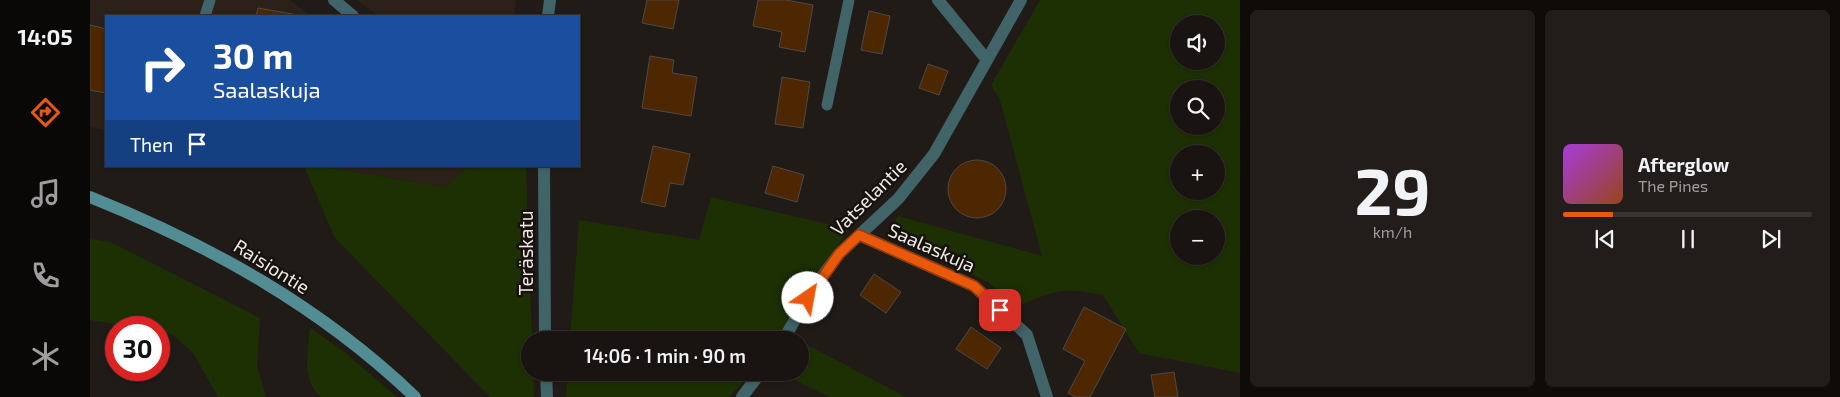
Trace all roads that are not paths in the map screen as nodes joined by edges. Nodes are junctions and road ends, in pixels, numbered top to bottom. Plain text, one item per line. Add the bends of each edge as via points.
1 (210, 0) edge
2 (334, 0) edge
3 (550, 0) edge
4 (849, 0) edge
5 (938, 0) edge
6 (1021, 0) edge
7 (205, 15) edge
8 (352, 15) edge
9 (548, 15) edge
10 (987, 60) junction
11 (827, 105) dead end
12 (544, 167) edge
13 (90, 197) edge
14 (859, 235) junction
15 (545, 331) edge
16 (788, 331) edge
17 (546, 381) edge
18 (754, 381) edge
19 (415, 397) edge
20 (547, 397) edge
21 (742, 397) edge
22 (1047, 397) edge

1 - 7 lane
2 - 8 street
3 - 9 street
4 - 11 lane
5 - 10 street
6 - 10 street, Vatselantie
10 - 14 street, Vatselantie via 934,154 898,199
12 - 15 street, Teräskatu
13 - 19 main road, Raisiontie via 162,227 249,272 352,342
14 - 16 street, Vatselantie via 839,254 817,283
14 - 22 street, Saalaskuja via 974,286 1026,335
17 - 20 street
18 - 21 street

